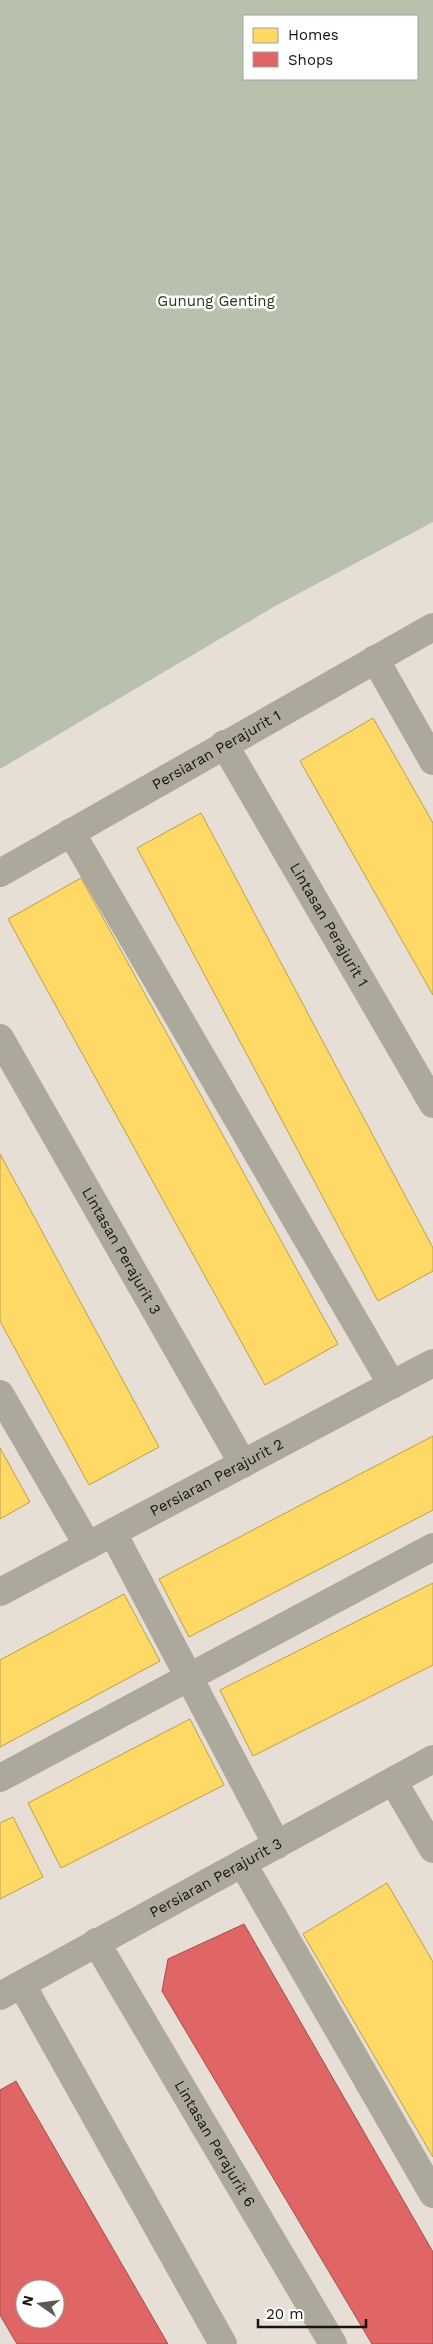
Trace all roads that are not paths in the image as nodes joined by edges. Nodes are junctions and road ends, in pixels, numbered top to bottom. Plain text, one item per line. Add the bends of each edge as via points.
1 (433, 627) edge
2 (375, 659) junction
3 (224, 744) junction
4 (433, 760) edge
5 (71, 832) junction
6 (0, 873) edge
7 (0, 1038) edge
8 (433, 1104) edge
9 (433, 1363) edge
10 (392, 1385) junction
11 (0, 1394) edge
12 (244, 1464) junction
13 (113, 1533) junction
14 (88, 1546) junction
15 (433, 1547) edge
16 (0, 1592) edge
17 (189, 1678) junction
18 (433, 1759) edge
19 (0, 1778) edge
20 (393, 1781) junction
21 (277, 1845) junction
22 (433, 1849) edge
23 (242, 1864) junction
24 (96, 1942) junction
25 (11, 1991) edge
26 (433, 2194) edge
27 (223, 2344) edge
28 (334, 2344) edge

1 - 2 street, Persiaran Perajurit 1
2 - 3 street, Persiaran Perajurit 1
2 - 4 street
3 - 5 street, Persiaran Perajurit 1
3 - 8 street, Lintasan Perajurit 1
5 - 6 street, Persiaran Perajurit 1
5 - 10 street
7 - 12 street, Lintasan Perajurit 3
9 - 10 street, Persiaran Perajurit 2
10 - 12 street, Persiaran Perajurit 2
11 - 14 street
12 - 13 street, Persiaran Perajurit 2
13 - 14 street, Persiaran Perajurit 2
13 - 17 street
14 - 16 street, Persiaran Perajurit 2
15 - 17 street
17 - 19 street
17 - 21 street
18 - 20 street, Persiaran Perajurit 3
20 - 21 street, Persiaran Perajurit 3
20 - 22 street
21 - 23 street, Persiaran Perajurit 3
23 - 24 street, Persiaran Perajurit 3
23 - 26 street
24 - 25 street, Persiaran Perajurit 3
24 - 28 street, Lintasan Perajurit 6
25 - 27 street

